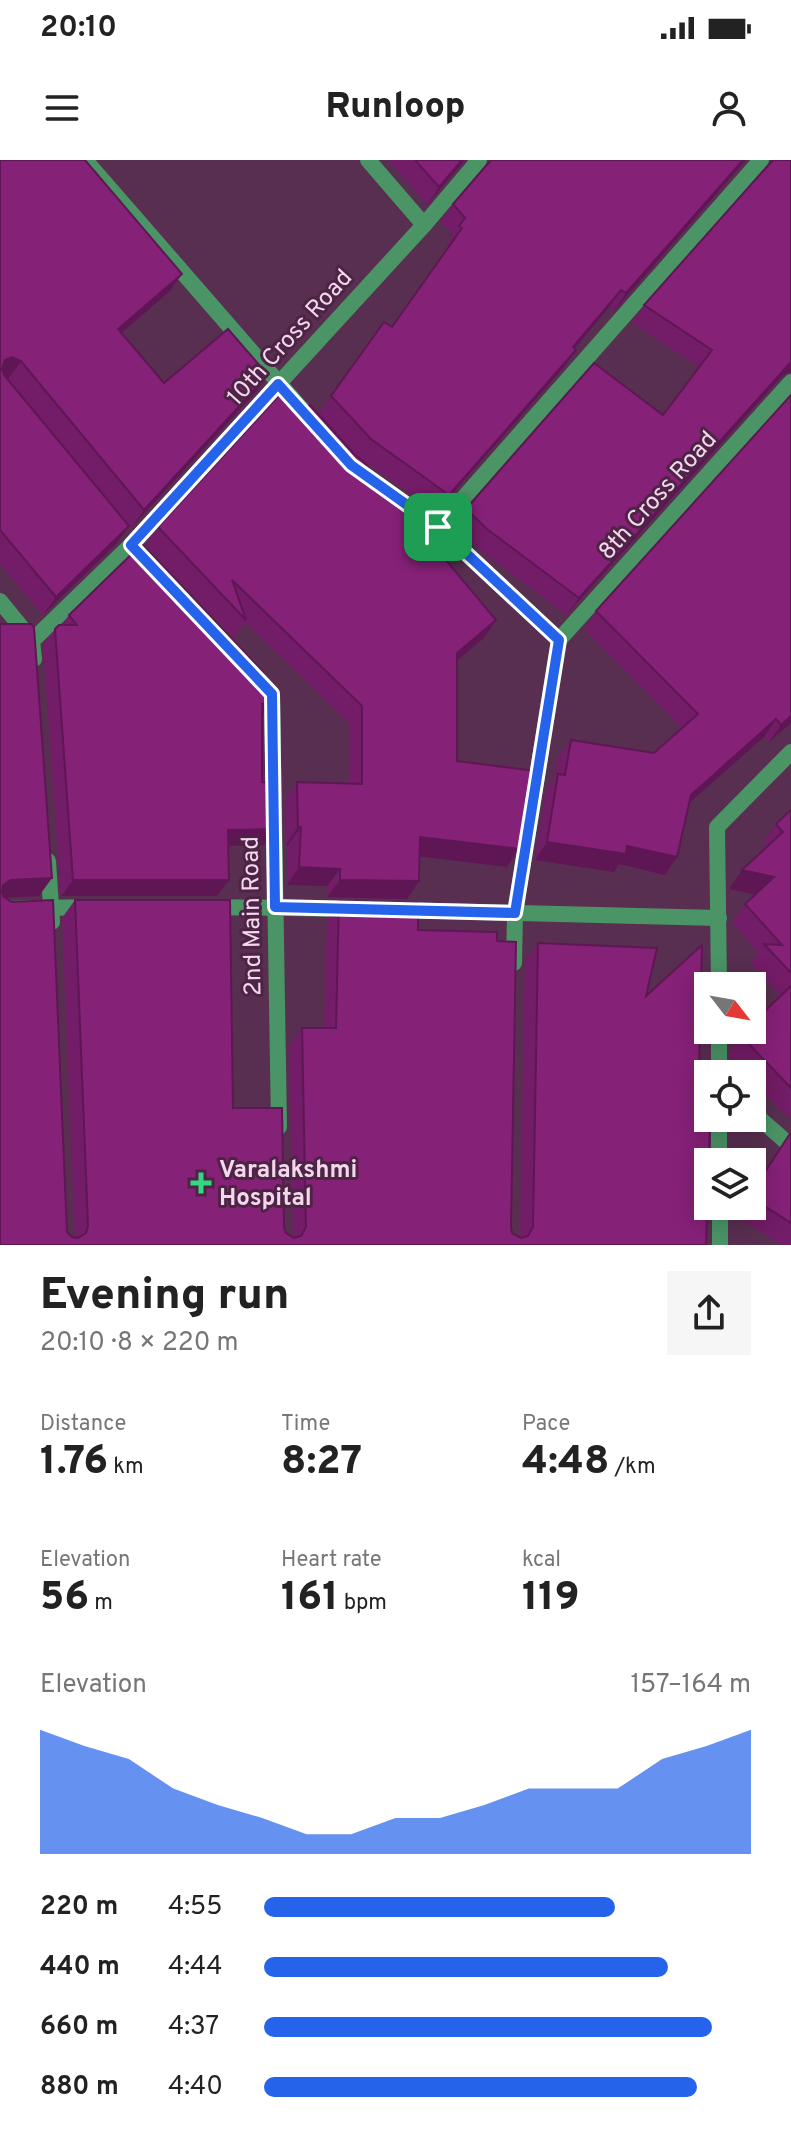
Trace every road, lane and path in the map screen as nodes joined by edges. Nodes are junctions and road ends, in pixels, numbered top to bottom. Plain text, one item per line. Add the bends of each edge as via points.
1 (85, 160) edge
2 (368, 160) edge
3 (479, 160) edge
4 (761, 160) edge
5 (424, 225) junction
6 (791, 382) edge
7 (278, 384) junction
8 (330, 442) edge
9 (363, 474) edge
10 (438, 527) junction
11 (0, 601) edge
12 (559, 640) junction
13 (32, 641) junction
14 (250, 671) edge
15 (35, 672) edge
16 (791, 752) edge
17 (47, 844) edge
18 (51, 907) junction
19 (99, 907) edge
20 (195, 907) edge
21 (275, 907) junction
22 (0, 909) edge
23 (515, 913) junction
24 (719, 918) junction
25 (52, 937) edge
26 (719, 972) edge
27 (514, 976) edge
28 (766, 1124) edge
29 (279, 1137) edge
30 (791, 1146) edge
31 (720, 1220) edge
32 (720, 1245) edge

1 - 7 street
2 - 5 street
3 - 5 street, 10th Cross Road
4 - 10 street
5 - 7 street, 10th Cross Road
6 - 12 street, 8th Cross Road
7 - 8 street
7 - 13 street, 10th Cross Road via 131,545
9 - 10 street
10 - 12 street
11 - 13 street
12 - 23 street
13 - 15 street
14 - 21 street, 2nd Main Road via 272,694
16 - 24 street via 717,827
17 - 18 street
18 - 19 street
18 - 22 street
18 - 25 street
20 - 21 street
21 - 23 street
21 - 29 street, 2nd Main Road
23 - 24 street
23 - 27 street
24 - 26 street
28 - 30 street
31 - 32 street

